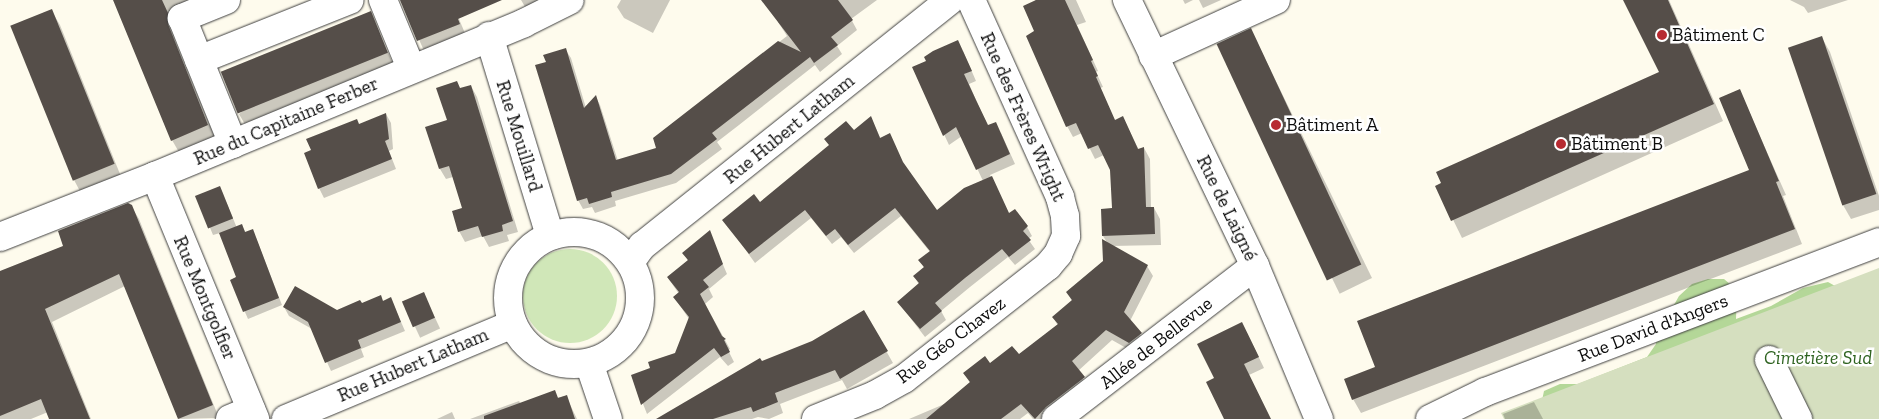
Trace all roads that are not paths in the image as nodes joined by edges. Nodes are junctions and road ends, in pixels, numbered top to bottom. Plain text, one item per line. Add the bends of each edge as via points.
1 (226, 0) edge
2 (350, 0) edge
3 (383, 0) edge
4 (570, 0) edge
5 (950, 0) edge
6 (971, 0) edge
7 (1127, 0) edge
8 (1276, 0) edge
9 (489, 36) junction
10 (1153, 56) junction
11 (199, 60) junction
12 (411, 68) junction
13 (233, 144) junction
14 (154, 176) junction
15 (550, 236) junction
16 (1066, 236) joint
17 (0, 237) edge
18 (1879, 242) edge
19 (630, 262) junction
20 (1255, 266) junction
21 (513, 324) junction
22 (1770, 360) dead end
23 (589, 363) junction
24 (245, 416) edge
25 (286, 419) edge
26 (608, 419) edge
27 (816, 419) edge
28 (1056, 419) edge
29 (1320, 419) edge
30 (1430, 419) edge
31 (1798, 419) edge

1 - 11 street via 182,18
2 - 11 street
3 - 12 street
4 - 9 street, Rue du Capitaine Ferber
5 - 19 street, Rue Hubert Latham via 642,246
6 - 16 street, Rue des Frères Wright via 1060,197
7 - 10 street, Rue de Laigné
8 - 10 street
9 - 12 street, Rue du Capitaine Ferber
9 - 15 street, Rue Mouillard
10 - 20 street, Rue de Laigné
11 - 13 street
12 - 13 street, Rue du Capitaine Ferber
13 - 14 street, Rue du Capitaine Ferber
14 - 17 street, Rue du Capitaine Ferber
14 - 24 street, Rue Montgolfier
15 - 19 street via 572,231 595,234 615,245
15 - 21 street via 534,244 512,272 508,307
16 - 27 street, Rue Géo Chavez via 1048,266 904,379 875,395
18 - 30 street, Rue David d'Angers via 1485,392
19 - 23 street via 639,281 641,302 636,323 625,341
20 - 28 street, Allée de Bellevue
20 - 29 street, Rue de Laigné
21 - 23 street via 531,349 544,357 574,365
21 - 25 street, Rue Hubert Latham
22 - 31 street
23 - 26 street

